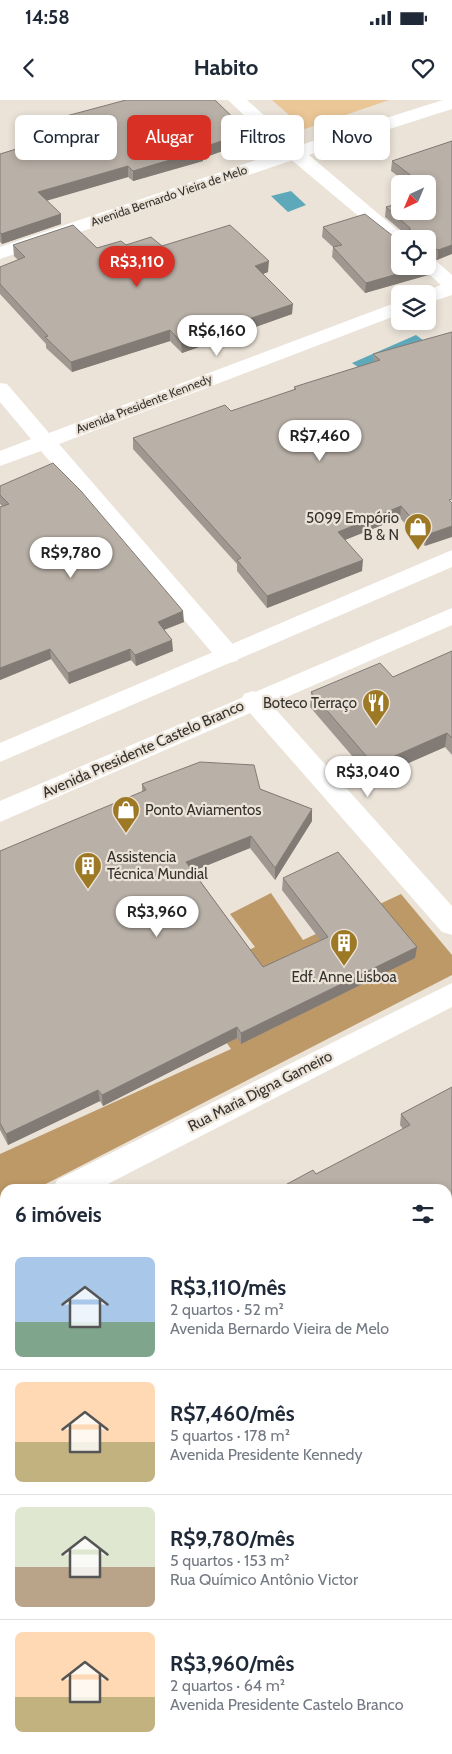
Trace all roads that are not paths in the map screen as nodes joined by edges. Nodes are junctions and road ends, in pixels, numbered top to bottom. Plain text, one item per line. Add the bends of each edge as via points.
1 (236, 100) edge
2 (452, 103) edge
3 (253, 115) edge
4 (304, 150) edge
5 (274, 160) edge
6 (303, 160) edge
7 (391, 233) edge
8 (0, 253) edge
9 (436, 271) edge
10 (452, 286) edge
11 (436, 293) edge
12 (391, 310) edge
13 (0, 389) edge
14 (46, 441) junction
15 (0, 459) edge
16 (452, 558) edge
17 (452, 616) edge
18 (228, 655) junction
19 (253, 700) junction
20 (0, 753) edge
21 (0, 812) edge
22 (452, 924) edge
23 (452, 994) edge
24 (78, 1184) edge

1 - 3 street
2 - 4 street, Avenida Bernardo Vieira de Melo
5 - 8 street, Avenida Bernardo Vieira de Melo
6 - 7 street
9 - 10 street
10 - 11 street
12 - 14 street, Avenida Presidente Kennedy
13 - 14 street
14 - 15 street, Avenida Presidente Kennedy
14 - 18 street
16 - 18 street
17 - 19 street, Avenida Presidente Castelo Branco
18 - 20 street
19 - 21 street, Avenida Presidente Castelo Branco
19 - 22 street
23 - 24 street, Rua Maria Digna Gameiro

